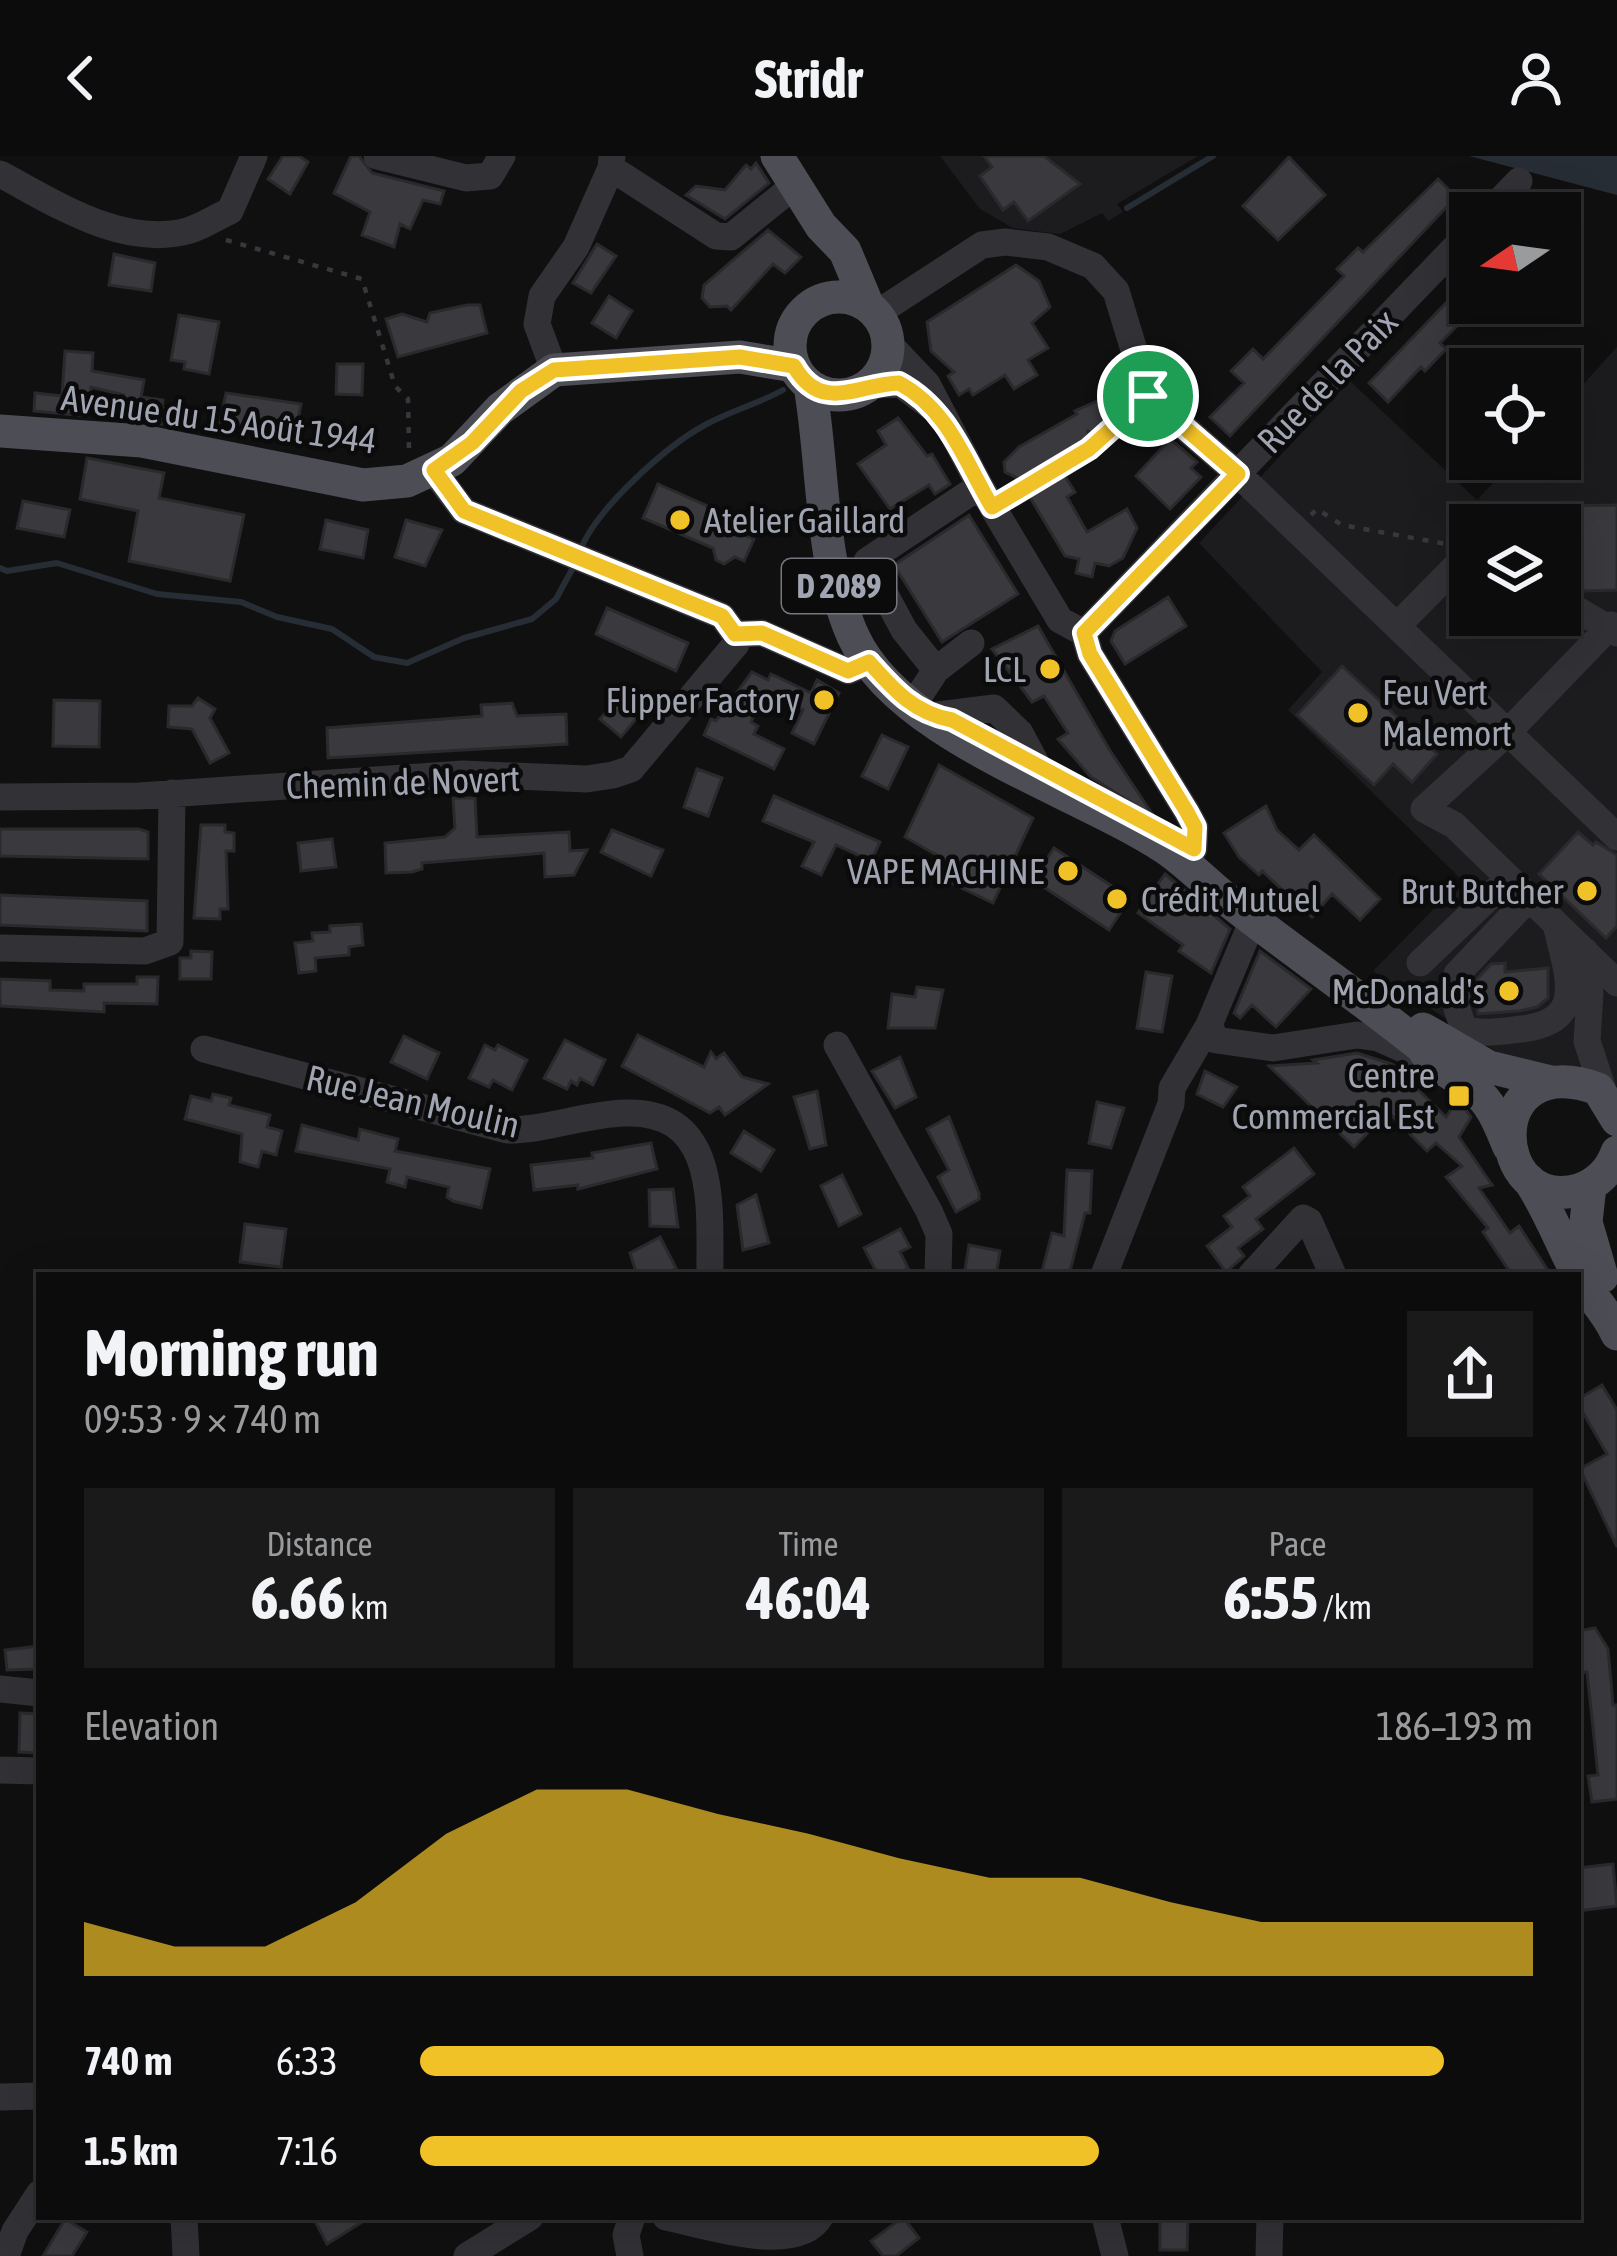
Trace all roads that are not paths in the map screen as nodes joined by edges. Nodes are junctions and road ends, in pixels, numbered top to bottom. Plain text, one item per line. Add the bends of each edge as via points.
1 (254, 156) edge
2 (377, 156) edge
3 (502, 156) edge
4 (777, 156) edge
5 (428, 162) edge
6 (611, 162) edge
7 (0, 174) edge
8 (1520, 181) dead end
9 (795, 185) junction
10 (1509, 192) edge
11 (821, 226) junction
12 (1449, 254) edge
13 (820, 301) junction
14 (878, 321) junction
15 (794, 327) junction
16 (740, 357) junction
17 (554, 370) junction
18 (802, 376) junction
19 (861, 390) junction
20 (940, 414) junction
21 (0, 431) edge
22 (821, 459) junction
23 (1238, 474) junction
24 (420, 475) junction
25 (986, 496) junction
26 (1449, 563) edge
27 (1581, 611) edge
28 (1397, 626) junction
29 (1614, 629) edge
30 (1084, 633) junction
31 (735, 634) junction
32 (971, 643) dead end
33 (869, 662) junction
34 (936, 670) junction
35 (921, 711) junction
36 (1508, 732) junction
37 (172, 794) junction
38 (0, 797) edge
39 (1617, 837) edge
40 (1178, 846) junction
41 (1519, 888) junction
42 (1253, 920) junction
43 (1556, 924) junction
44 (0, 948) edge
45 (1585, 951) junction
46 (1420, 963) dead end
47 (1617, 982) edge
48 (1617, 1002) edge
49 (1210, 1024) junction
50 (1588, 1028) junction
51 (837, 1045) dead end
52 (1241, 1045) junction
53 (204, 1049) dead end
54 (1427, 1058) junction
55 (1553, 1082) junction
56 (1171, 1104) junction
57 (1613, 1108) edge
58 (1509, 1148) junction
59 (1617, 1154) edge
60 (1528, 1180) junction
61 (1590, 1186) junction
62 (710, 1272) edge
63 (938, 1272) edge
64 (1105, 1272) edge
65 (1254, 1272) edge
66 (1332, 1272) edge
67 (1578, 1272) edge
68 (1581, 1278) edge
69 (1610, 1320) edge
70 (0, 1689) edge
71 (36, 1693) edge
72 (0, 1770) edge
73 (36, 1771) edge
74 (36, 2096) edge
75 (0, 2097) edge
76 (36, 2199) edge
77 (184, 2220) edge
78 (525, 2220) edge
79 (631, 2220) edge
80 (681, 2220) edge
81 (1106, 2220) edge
82 (1270, 2220) edge
83 (811, 2236) edge
84 (6, 2256) edge
85 (186, 2256) edge
86 (467, 2256) edge
87 (630, 2256) edge
88 (1115, 2256) edge
89 (1269, 2256) edge

1 - 7 street via 230,211 186,231 136,234
2 - 5 street
3 - 5 street via 490,176 466,178
4 - 9 main road
6 - 9 street via 716,236 731,236
6 - 17 street via 576,247 542,296 537,324
8 - 10 street
9 - 11 main road
11 - 13 main road via 830,258
11 - 14 main road via 845,251
12 - 23 street, Rue de la Paix
13 - 14 main road via 845,297
13 - 15 main road
14 - 19 main road via 880,375
14 - 20 street via 920,373
14 - 23 street via 982,245 1048,247 1093,266 1116,291 1148,396
15 - 16 main road
15 - 18 main road via 790,353
16 - 17 main road
16 - 18 main road
17 - 24 main road via 521,391 472,443
18 - 19 main road via 823,393
18 - 22 main road, D 2089
19 - 20 street via 899,383
19 - 22 main road via 834,422
20 - 25 street
21 - 24 main road, Avenue du 15 Août 1944 via 142,441 363,484
22 - 33 main road, D 2089 via 837,577
23 - 28 street
23 - 30 street, Rue de la Paix
24 - 31 street via 464,511 722,616
25 - 30 street via 1060,620
25 - 34 street via 867,561
26 - 28 street
27 - 29 street
28 - 36 street
29 - 36 street
30 - 40 street via 1195,827
31 - 33 street via 762,633 848,671
31 - 37 street, Chemin de Novert via 736,644 674,722 631,769 613,775 463,774
32 - 34 street
33 - 35 main road, D 2089
34 - 35 street
35 - 40 main road, D 2089
35 - 40 main road, D 2089 via 952,720
36 - 39 street
36 - 41 street via 1424,809 1454,825
37 - 38 street, Chemin de Novert
37 - 44 street via 170,941 145,951
40 - 42 main road, D 2089
40 - 55 main road, D 2089 via 1428,1033 1489,1067
41 - 43 street
41 - 43 street via 1457,974 1464,1029 1523,1029 1563,1017 1568,1000
41 - 46 street
42 - 49 street
42 - 54 main road, D 2089
43 - 45 street
45 - 47 street
45 - 50 street
48 - 50 street
49 - 52 street via 1216,1040
49 - 56 street via 1172,1088
50 - 55 street
50 - 57 street
51 - 63 street via 939,1234
52 - 54 street via 1292,1047 1358,1035
52 - 56 street via 1204,1057
53 - 62 street, Rue Jean Moulin via 507,1130 626,1113 661,1118 693,1139 708,1178
54 - 58 main road, D 2089 via 1475,1089
55 - 57 main road via 1582,1084
55 - 58 main road via 1514,1110
56 - 64 street
58 - 60 main road
59 - 61 main road
60 - 61 main road via 1558,1192
60 - 67 main road
61 - 69 main road via 1586,1222
65 - 66 street via 1303,1218
68 - 69 main road
70 - 71 street
72 - 73 street
74 - 75 street
76 - 84 street
77 - 85 street
78 - 86 street
79 - 87 street
80 - 83 street via 781,2240
81 - 88 street
82 - 89 street

